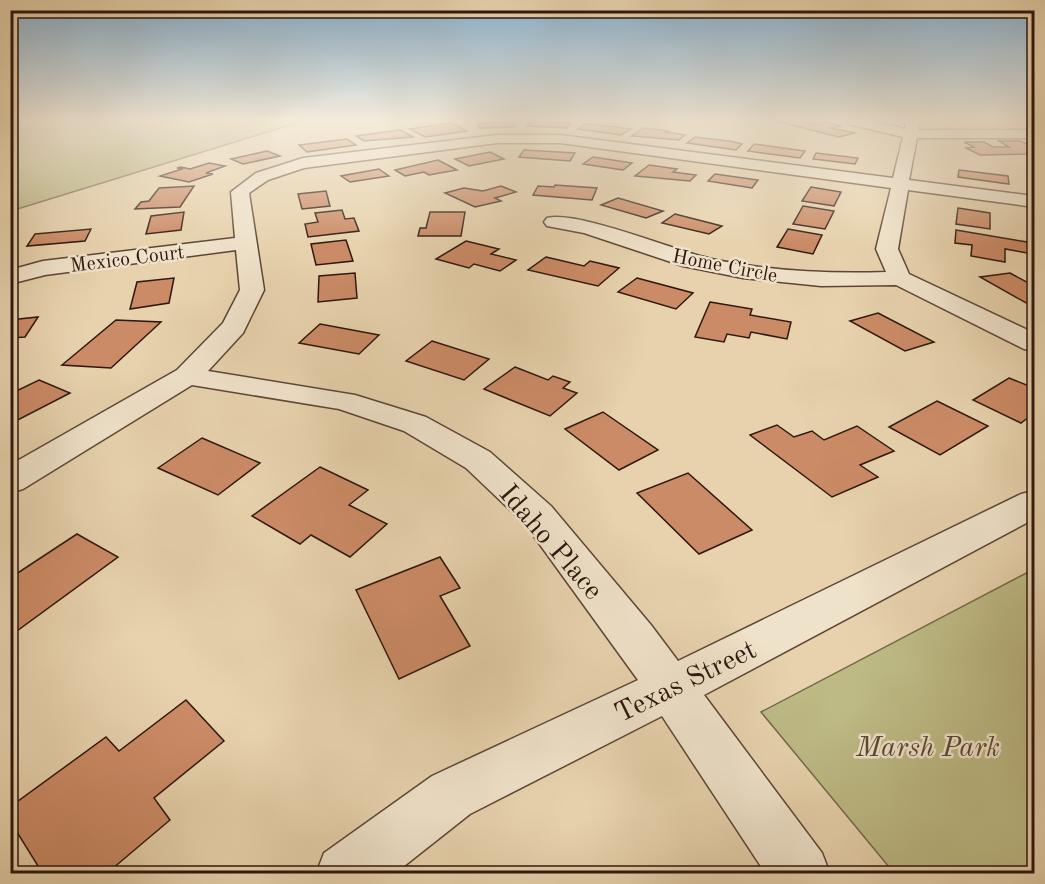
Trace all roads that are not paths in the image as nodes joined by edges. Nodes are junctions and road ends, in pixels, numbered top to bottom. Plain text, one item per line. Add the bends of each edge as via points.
1 (317, 162) edge
2 (736, 162) edge
3 (904, 162) edge
4 (900, 184) junction
5 (1035, 202) edge
6 (554, 222) dead end
7 (245, 243) junction
8 (10, 277) edge
9 (900, 278) junction
10 (1035, 343) edge
11 (187, 376) junction
12 (10, 481) edge
13 (1035, 503) edge
14 (671, 688) junction
15 (345, 873) edge
16 (801, 873) edge

1 - 7 street via 256,178 240,192
2 - 4 street
3 - 4 street
4 - 5 street
4 - 9 street via 886,249
6 - 9 street, Home Circle via 577,224 689,261 754,274 839,281
7 - 8 street, Mexico Court via 43,268
7 - 11 street via 252,290 234,327
9 - 10 street
11 - 12 street
11 - 14 street, Idaho Place via 344,400 415,424 478,460 538,515
13 - 14 street, Texas Street
14 - 15 street, Texas Street via 451,795
14 - 16 street, Idaho Place

